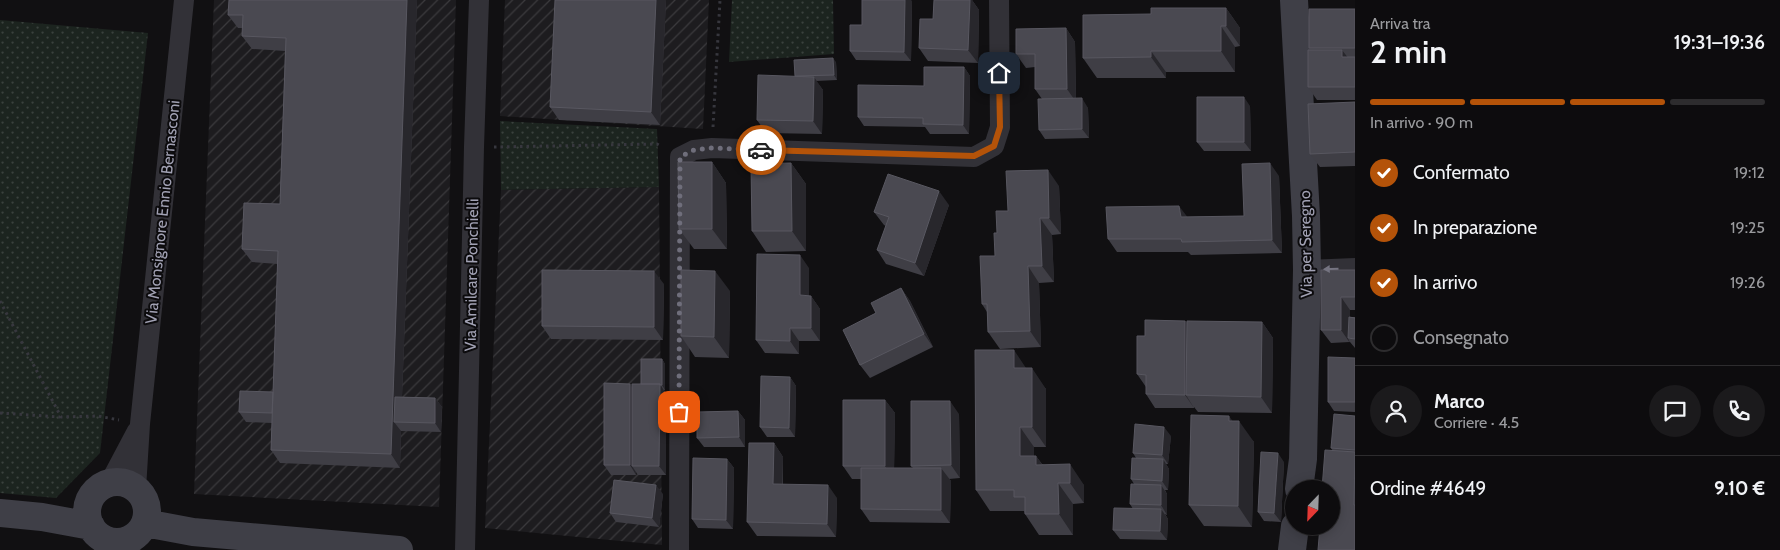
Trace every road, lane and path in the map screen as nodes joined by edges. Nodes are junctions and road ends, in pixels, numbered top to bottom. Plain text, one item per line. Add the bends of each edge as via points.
1 (184, 0) edge
2 (480, 0) edge
3 (720, 0) edge
4 (998, 0) edge
5 (1294, 0) edge
6 (474, 147) junction
7 (712, 148) junction
8 (680, 157) junction
9 (1355, 268) edge
10 (1307, 270) junction
11 (0, 301) edge
12 (0, 413) edge
13 (61, 417) junction
14 (140, 424) junction
15 (1300, 480) edge
16 (110, 482) junction
17 (0, 513) edge
18 (138, 521) edge
19 (96, 530) edge
20 (399, 550) edge
21 (464, 550) edge
22 (679, 550) edge

1 - 14 street, Via Monsignore Ennio Bernasconi
2 - 6 street, Via Amilcare Ponchielli
3 - 7 path
4 - 7 street via 1000,127 994,146 974,156
5 - 10 street, Via per Seregno
6 - 8 path via 657,144
6 - 21 street, Via Amilcare Ponchielli
7 - 8 street via 694,150
8 - 22 street
9 -> 10 street
10 - 15 street, Via per Seregno
11 - 13 path
12 - 13 path
13 - 14 path via 98,416
14 - 16 street, Via Monsignore Ennio Bernasconi
14 - 18 street, Via Monsignore Ennio Bernasconi
16 - 18 street via 124,482
16 - 19 street via 92,494
17 - 19 street via 42,517
18 - 19 street via 124,541 113,541
18 - 20 street via 193,532

